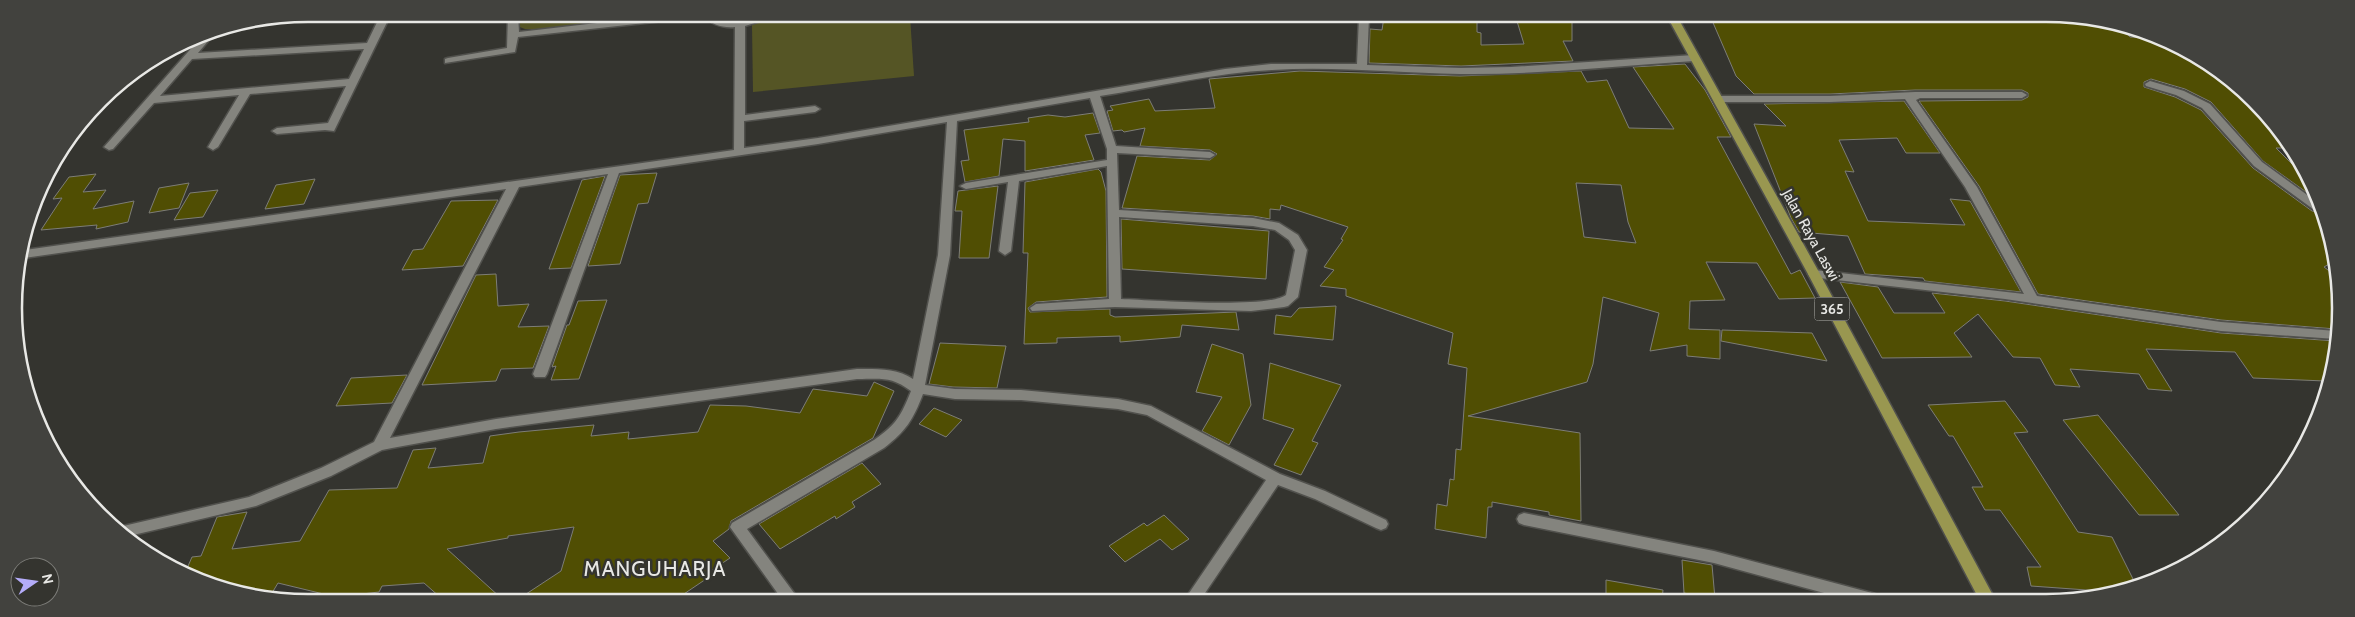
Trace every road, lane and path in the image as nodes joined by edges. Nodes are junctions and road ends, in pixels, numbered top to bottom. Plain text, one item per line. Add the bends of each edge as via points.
1 (382, 22) edge
2 (513, 22) edge
3 (628, 22) edge
4 (718, 22) edge
5 (746, 22) edge
6 (1364, 22) edge
7 (1675, 22) edge
8 (740, 24) junction
9 (514, 35) junction
10 (200, 44) edge
11 (369, 46) junction
12 (189, 56) junction
13 (1694, 58) junction
14 (448, 61) dead end
15 (1362, 68) junction
16 (352, 82) junction
17 (2150, 84) dead end
18 (246, 92) junction
19 (1094, 94) junction
20 (1915, 95) junction
21 (2022, 95) dead end
22 (1718, 99) junction
23 (151, 100) junction
24 (815, 109) dead end
25 (739, 119) junction
26 (952, 120) junction
27 (277, 131) dead end
28 (109, 147) dead end
29 (213, 147) dead end
30 (1112, 149) junction
31 (739, 152) junction
32 (1210, 155) dead end
33 (1113, 162) junction
34 (615, 169) junction
35 (1014, 178) junction
36 (514, 185) junction
37 (966, 186) dead end
38 (2313, 204) edge
39 (1113, 213) junction
40 (1006, 251) dead end
41 (28, 253) edge
42 (1814, 274) junction
43 (2033, 299) junction
44 (1115, 303) junction
45 (1036, 308) dead end
46 (2331, 335) edge
47 (540, 374) dead end
48 (918, 389) junction
49 (379, 446) junction
50 (1275, 478) junction
51 (1524, 519) dead end
52 (1381, 524) dead end
53 (128, 530) edge
54 (783, 594) edge
55 (1196, 594) edge
56 (1850, 594) edge
57 (1984, 594) edge

1 - 11 street
2 - 9 street
3 - 9 street
4 - 8 street
5 - 8 street
6 - 15 street
7 - 13 main road, Jalan Raya Laswi / 365
8 - 25 street
9 - 14 street via 512,50
10 - 12 street
11 - 12 street
11 - 16 street
12 - 23 street
13 - 15 street via 1511,70
13 - 22 main road, Jalan Raya Laswi / 365
15 - 19 street via 1271,67
16 - 18 street
16 - 27 street via 331,127
17 - 38 street via 2180,93 2206,106 2258,164
18 - 23 street
18 - 29 street
19 - 26 street
19 - 30 street
20 - 21 street
20 - 22 street
20 - 43 street via 1911,102 1970,187
22 - 42 main road, Jalan Raya Laswi / 365
23 - 28 street
24 - 25 street
25 - 31 street
26 - 31 street
26 - 48 street via 944,255
30 - 32 street
30 - 33 street
31 - 34 street
33 - 35 street
33 - 39 street
34 - 36 street
34 - 47 street
35 - 37 street
35 - 40 street
36 - 41 street
36 - 49 street
39 - 44 street
39 - 44 street via 1253,222 1279,227 1294,238 1302,250 1292,297 1284,303 1251,307
42 - 43 street
42 - 57 main road, Jalan Raya Laswi / 365
43 - 46 street via 2171,320
44 - 45 street
48 - 49 street via 901,377 835,375 770,387 496,424
48 - 50 street via 1118,404 1151,411
48 - 54 street via 908,416 897,431 737,527
49 - 53 street via 326,472 251,502
50 - 52 street
50 - 55 street
51 - 56 street via 1714,557

